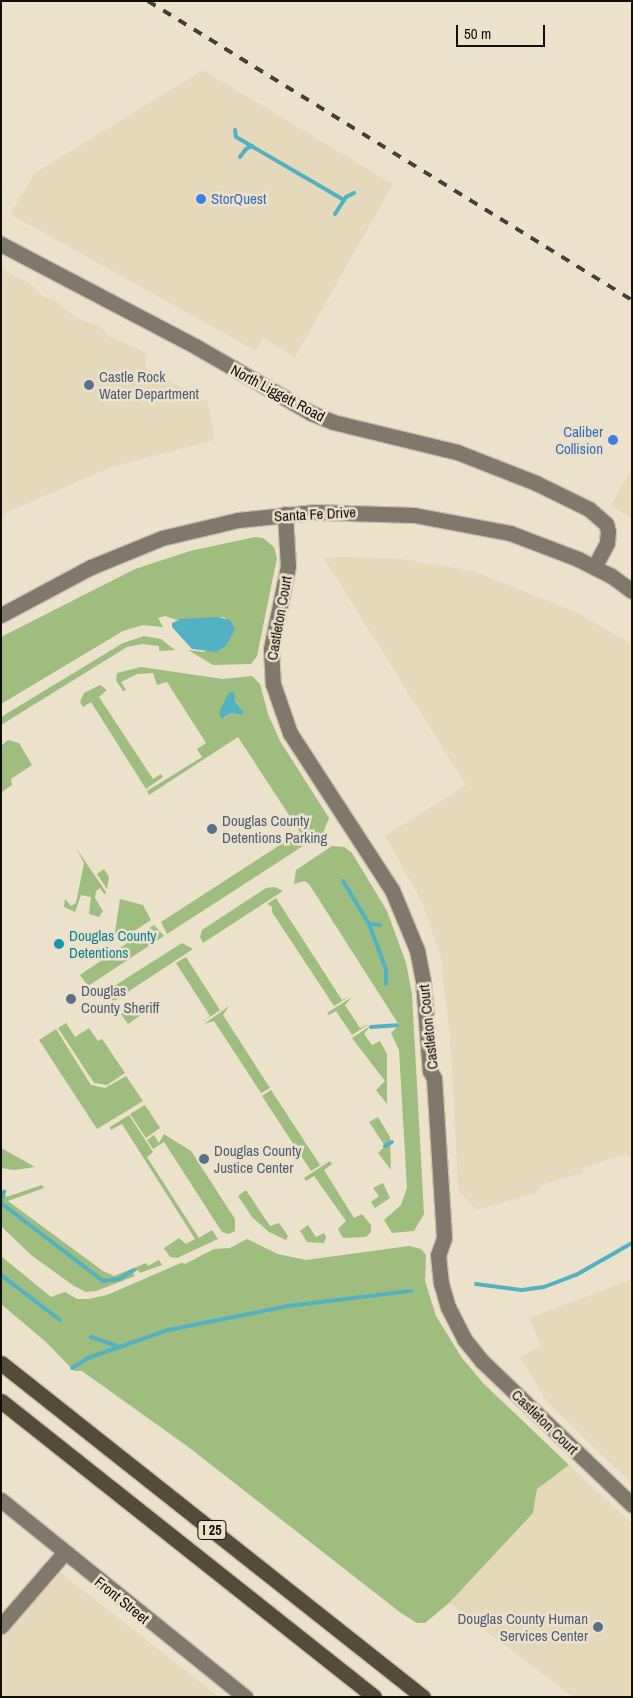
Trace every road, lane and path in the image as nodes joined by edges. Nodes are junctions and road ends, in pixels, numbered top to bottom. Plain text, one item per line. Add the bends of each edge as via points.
1 (1, 244) edge
2 (285, 514) junction
3 (594, 567) junction
4 (632, 591) edge
5 (1, 615) edge
6 (1, 1363) edge
7 (1, 1401) edge
8 (1, 1500) edge
9 (632, 1505) edge
10 (64, 1553) junction
11 (1, 1626) edge
12 (245, 1697) edge
13 (374, 1697) edge
14 (423, 1697) edge

1 - 3 street, North Liggett Road via 195,346 311,413 333,422 457,452 536,482 589,509 602,520 608,531 607,543
2 - 3 street, Santa Fe Drive via 358,511 447,519 529,538
2 - 5 street, Santa Fe Drive via 238,520 162,538 97,564
2 - 9 street, Castleton Court via 288,566 271,649 272,684 290,733 392,890 416,950 423,981 430,1071 434,1078 444,1238 438,1255 440,1283 448,1308 464,1339 482,1361
3 - 4 street, Santa Fe Drive
6 - 14 highway, I 25
7 - 13 highway, I 25
8 - 10 street, Front Street
10 - 11 street
10 - 12 street, Front Street

